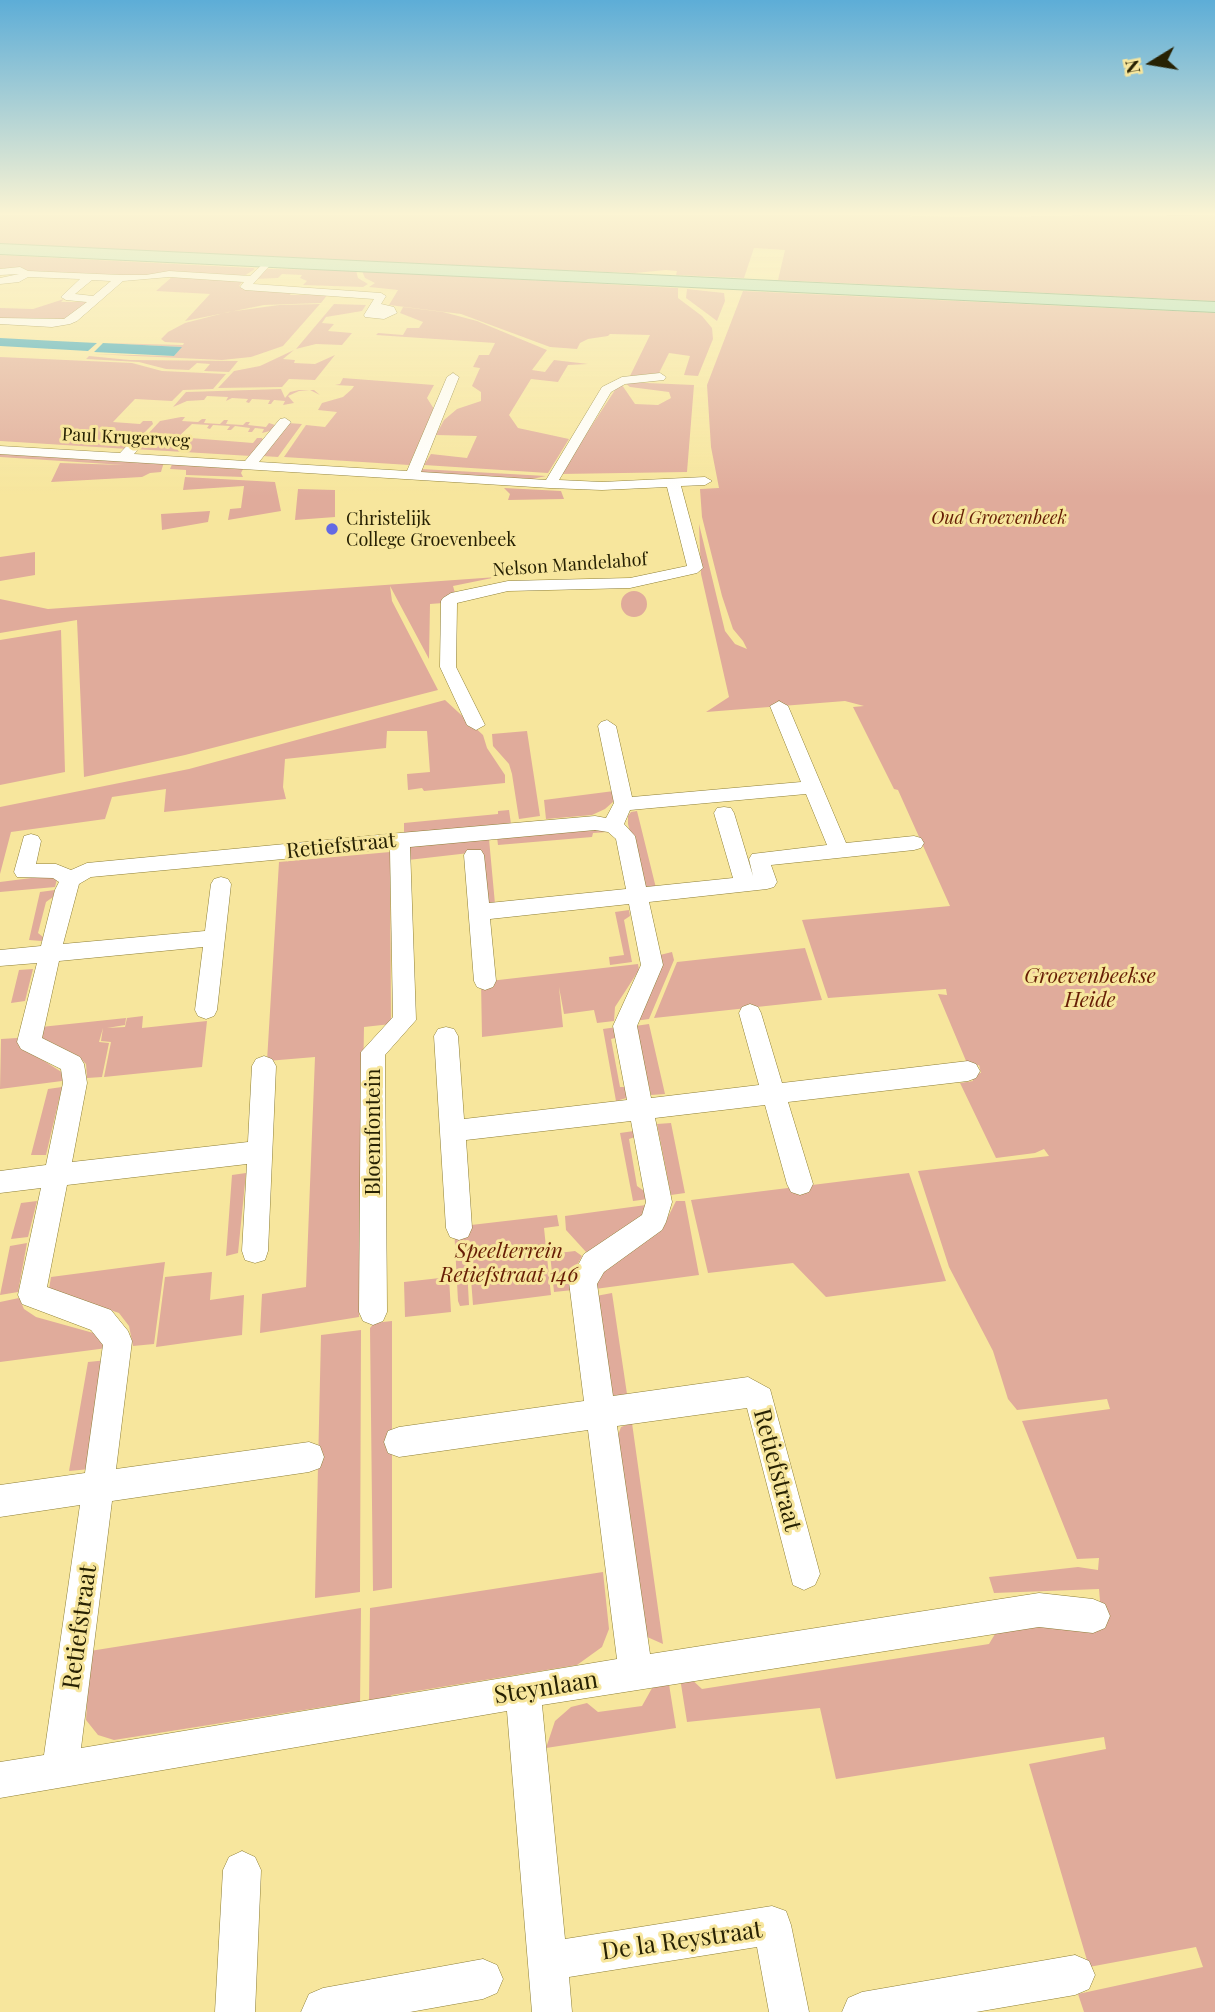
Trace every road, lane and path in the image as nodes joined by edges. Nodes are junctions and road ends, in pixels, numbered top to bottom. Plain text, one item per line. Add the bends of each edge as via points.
1 (85, 309) edge
2 (0, 321) edge
3 (453, 377) dead end
4 (660, 377) dead end
5 (285, 422) dead end
6 (143, 437) dead end
7 (0, 450) edge
8 (124, 457) junction
9 (250, 464) junction
10 (412, 474) junction
11 (705, 481) dead end
12 (673, 483) junction
13 (550, 484) junction
14 (779, 706) dead end
15 (475, 725) dead end
16 (607, 726) dead end
17 (811, 787) junction
18 (724, 813) dead end
19 (619, 815) junction
20 (400, 840) junction
21 (31, 841) dead end
22 (915, 843) dead end
23 (839, 850) junction
24 (474, 855) dead end
25 (71, 879) junction
26 (221, 884) dead end
27 (745, 884) junction
28 (637, 896) junction
29 (480, 912) junction
30 (215, 938) junction
31 (48, 954) junction
32 (0, 958) edge
33 (485, 981) dead end
34 (206, 1010) dead end
35 (750, 1013) dead end
36 (446, 1036) dead end
37 (264, 1066) dead end
38 (968, 1071) dead end
39 (773, 1093) junction
40 (641, 1109) junction
41 (453, 1131) junction
42 (260, 1151) junction
43 (54, 1175) junction
44 (0, 1182) edge
45 (800, 1184) dead end
46 (458, 1228) dead end
47 (255, 1251) dead end
48 (373, 1312) dead end
49 (601, 1414) junction
50 (399, 1442) dead end
51 (309, 1457) dead end
52 (100, 1485) junction
53 (0, 1501) edge
54 (804, 1574) dead end
55 (1093, 1616) dead end
56 (636, 1674) junction
57 (523, 1691) junction
58 (60, 1769) junction
59 (0, 1780) edge
60 (242, 1870) dead end
61 (548, 1961) junction
62 (1075, 1975) dead end
63 (484, 1979) dead end
64 (235, 2012) edge
65 (321, 2012) edge
66 (552, 2012) edge
67 (789, 2012) edge
68 (862, 2012) edge

1 - 2 street via 66,322
3 - 10 street
4 - 13 street via 622,381 606,390
5 - 9 street
6 - 8 street
7 - 8 street, Paul Krugerweg
8 - 9 street, Paul Krugerweg
9 - 10 street, Paul Krugerweg
10 - 13 street, Paul Krugerweg
11 - 12 street, Paul Krugerweg
12 - 13 street, Paul Krugerweg
12 - 15 street, Nelson Mandelahof via 692,570 630,583 508,586 449,601 448,667
14 - 17 street
16 - 19 street
17 - 19 street, Retiefstraat
17 - 23 street
18 - 27 street
19 - 20 street, Retiefstraat via 595,822
19 - 28 street
20 - 25 street, Retiefstraat via 87,870
20 - 48 street, Bloemfontein via 405,1020 373,1052
21 - 25 street via 24,872 56,871
22 - 23 street
23 - 27 street via 759,859 767,882
24 - 29 street
25 - 31 street, Retiefstraat
26 - 30 street
27 - 28 street
28 - 29 street
28 - 40 street via 652,965 625,1027
29 - 33 street
30 - 31 street
30 - 34 street
31 - 32 street
31 - 43 street, Retiefstraat via 29,1042 72,1064 75,1083
35 - 39 street
36 - 41 street
37 - 42 street
38 - 39 street
39 - 40 street
39 - 45 street
40 - 41 street
40 - 49 street via 659,1202 653,1222 594,1263 583,1282
41 - 46 street
42 - 43 street
42 - 47 street
43 - 44 street
43 - 52 street, Retiefstraat via 32,1295 101,1320 118,1341
49 - 50 street, Retiefstraat
49 - 54 street, Retiefstraat via 748,1392 760,1399
49 - 56 street
51 - 52 street
52 - 53 street
52 - 58 street, Retiefstraat
55 - 56 street, Steynlaan via 1039,1610
56 - 57 street, Steynlaan
57 - 58 street, Steynlaan
57 - 61 street
58 - 59 street, Steynlaan
60 - 64 street
61 - 66 street
61 - 67 street, De la Reystraat via 772,1925
62 - 68 street
63 - 65 street via 323,2008

